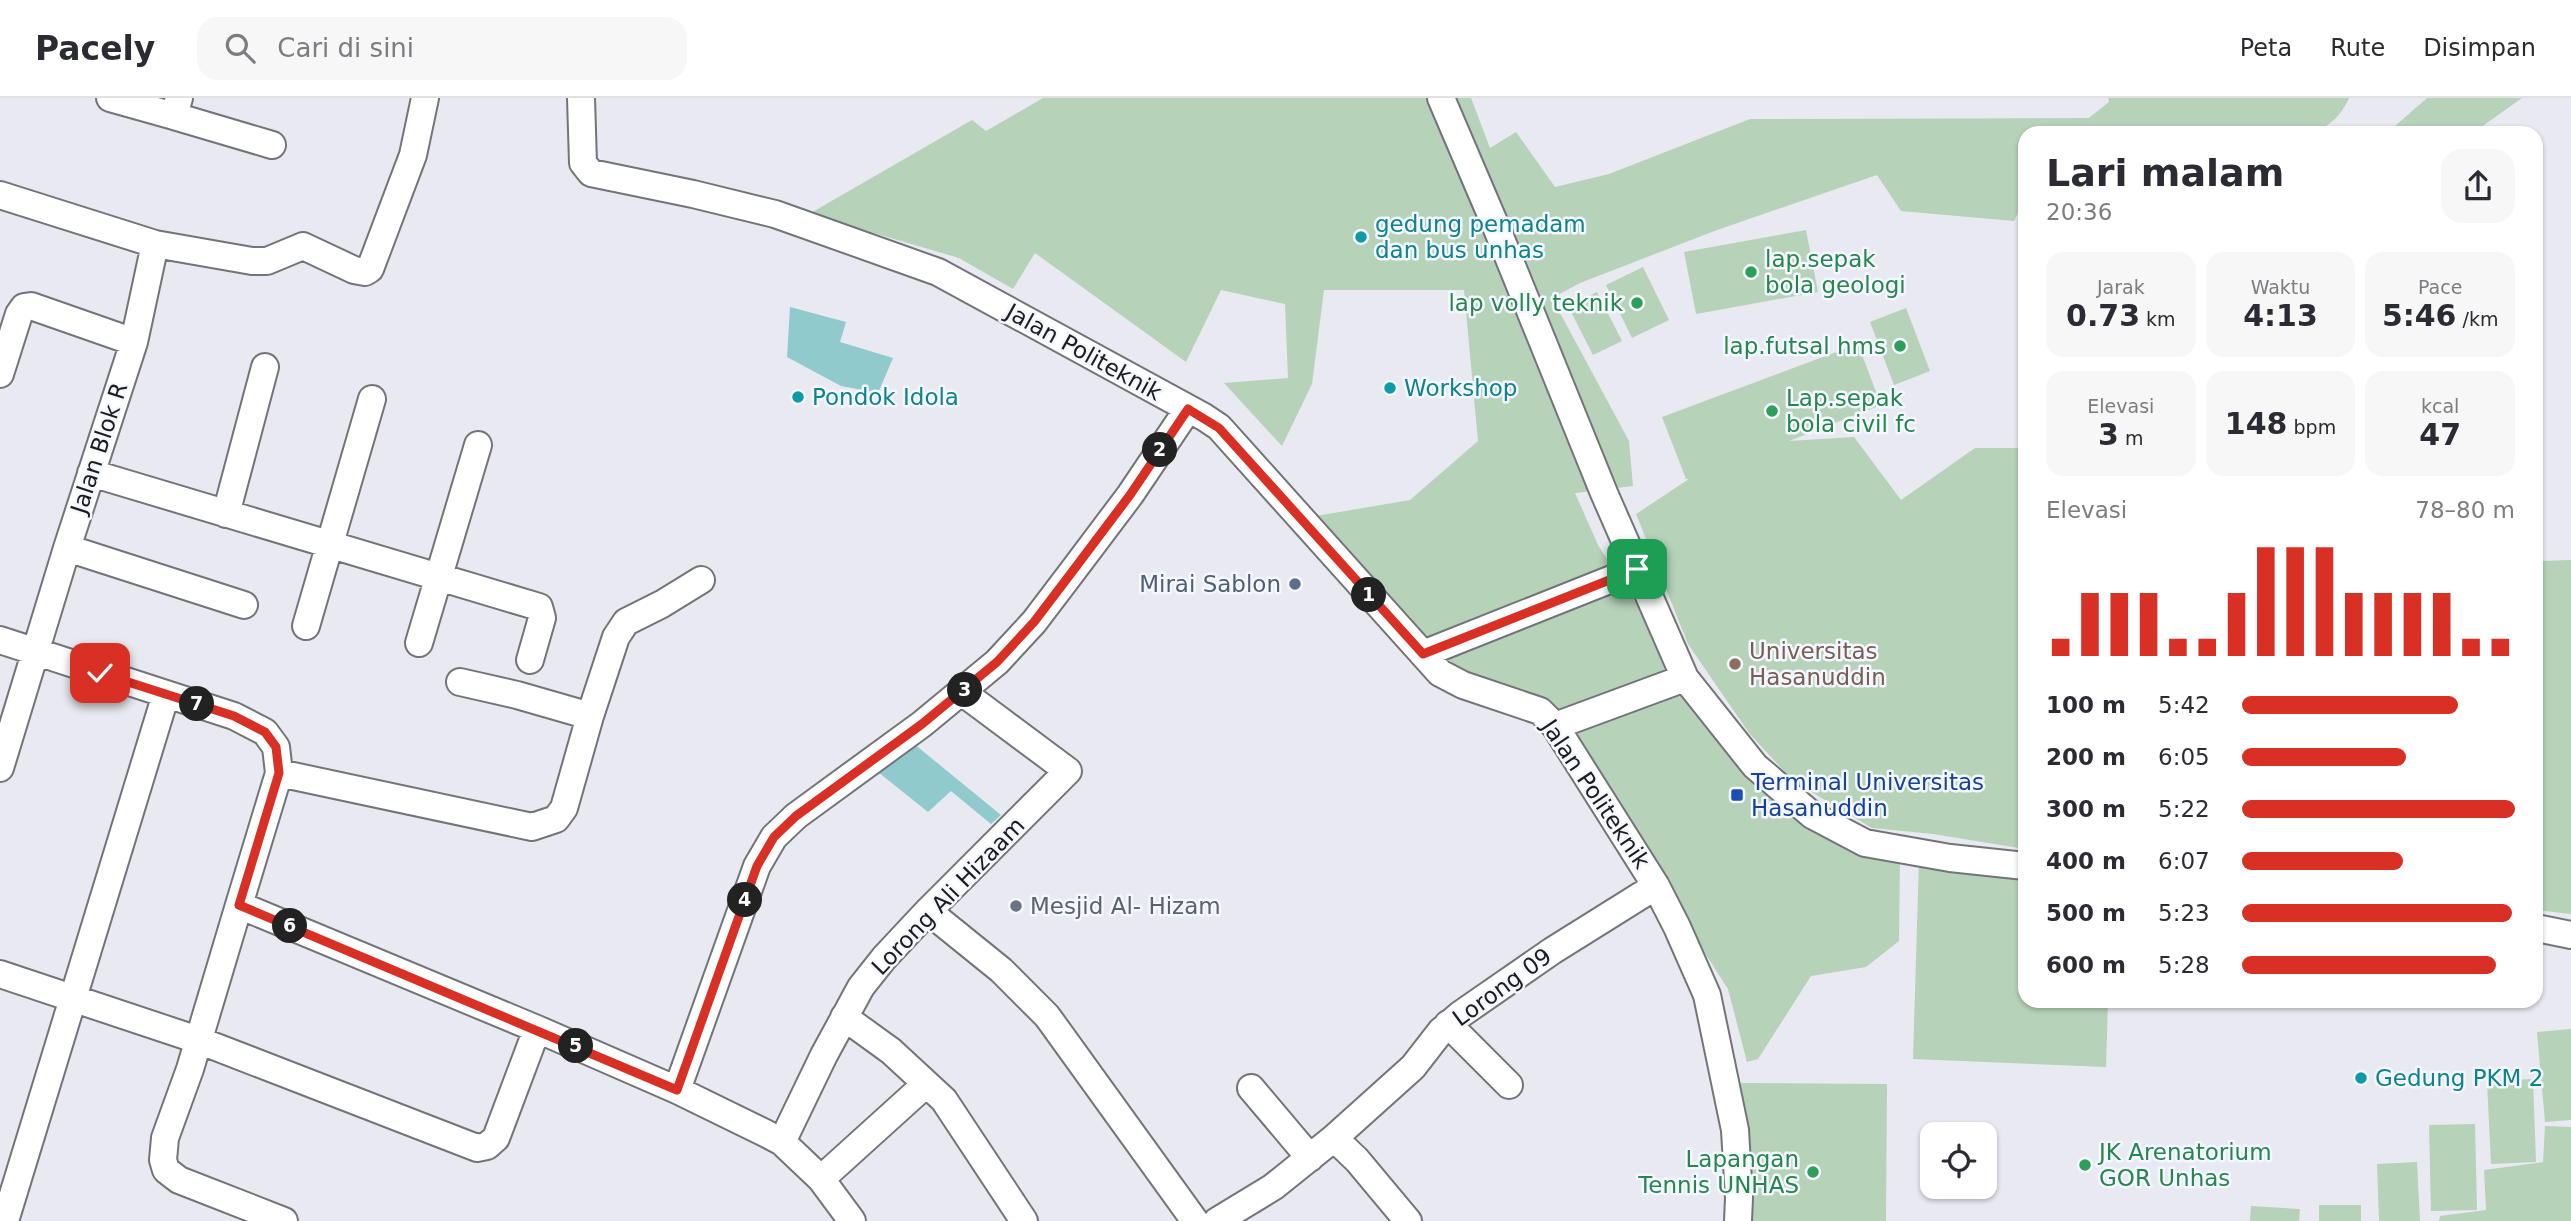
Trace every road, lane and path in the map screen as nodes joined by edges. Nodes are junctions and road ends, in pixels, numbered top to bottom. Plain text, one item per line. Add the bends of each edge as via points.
1 (110, 98) edge
2 (425, 98) edge
3 (581, 98) edge
4 (1441, 98) edge
5 (176, 107) edge
6 (271, 145) dead end
7 (0, 195) edge
8 (155, 244) junction
9 (134, 342) junction
10 (265, 367) dead end
11 (0, 374) edge
12 (372, 399) dead end
13 (1188, 409) junction
14 (478, 445) dead end
15 (91, 473) junction
16 (226, 514) junction
17 (331, 545) junction
18 (66, 548) junction
19 (1637, 569) junction
20 (440, 579) junction
21 (701, 580) dead end
22 (244, 605) dead end
23 (306, 626) dead end
24 (0, 640) edge
25 (419, 643) dead end
26 (1434, 650) junction
27 (35, 651) junction
28 (530, 660) dead end
29 (1685, 678) junction
30 (460, 682) dead end
31 (962, 692) junction
32 (166, 694) junction
33 (590, 716) junction
34 (1555, 726) junction
35 (0, 768) edge
36 (279, 773) junction
37 (2018, 865) edge
38 (1656, 886) junction
39 (239, 905) junction
40 (928, 911) junction
41 (2543, 929) edge
42 (2571, 935) edge
43 (0, 974) edge
44 (72, 999) junction
45 (844, 1017) junction
46 (1448, 1024) junction
47 (537, 1029) junction
48 (198, 1040) junction
49 (926, 1084) junction
50 (1509, 1085) dead end
51 (1251, 1088) dead end
52 (677, 1090) junction
53 (1334, 1139) junction
54 (782, 1142) junction
55 (1310, 1158) junction
56 (821, 1179) junction
57 (1223, 1219) edge
58 (5, 1221) edge
59 (284, 1221) edge
60 (852, 1221) edge
61 (1024, 1221) edge
62 (1195, 1221) edge
63 (1408, 1221) edge
64 (1738, 1221) edge

1 - 5 street
2 - 8 street via 413,155 368,271 354,271 303,246 267,261 252,261
3 - 13 street, Jalan Politeknik via 583,163 591,173 775,215 938,272
4 - 19 street
5 - 6 street
7 - 8 street
8 - 9 street, Jalan Blok R
9 - 11 street via 24,307
9 - 15 street, Jalan Blok R
10 - 16 street
12 - 17 street
13 - 26 street, Jalan Politeknik via 1219,428
13 - 31 street via 1034,622
14 - 20 street
15 - 16 street
15 - 18 street, Jalan Blok R
16 - 17 street
17 - 20 street
17 - 23 street
18 - 22 street
18 - 27 street, Jalan Blok R
19 - 26 street
19 - 29 street
20 - 25 street
20 - 28 street via 539,607 542,618
21 - 33 street via 626,622 616,637
24 - 27 street
26 - 34 street, Jalan Politeknik via 1440,673 1540,711
27 - 32 street
27 - 35 street, Jalan Blok R
29 - 34 street
29 - 37 street via 1755,766 1812,815 1865,843
30 - 33 street
31 - 40 street, Lorong Ali Hizaam via 1068,771
31 - 52 street via 774,837 757,866
32 - 36 street via 234,716 265,732 276,747
32 - 44 street
33 - 36 street via 564,808 556,819 532,827
34 - 38 street, Jalan Politeknik
36 - 39 street
38 - 46 street, Lorong 09
38 - 64 street, Jalan Politeknik via 1707,995 1735,1130
39 - 47 street
39 - 48 street
40 - 45 street, Lorong Ali Hizaam via 884,958
40 - 62 street via 1001,970 1047,1016
41 - 42 street
43 - 44 street
44 - 48 street
44 - 58 street
45 - 49 street
45 - 54 street, Lorong Ali Hizaam
46 - 50 street
46 - 53 street, Lorong 09 via 1413,1067
47 - 48 street via 496,1139 477,1149
47 - 52 street
48 - 59 street via 165,1138 166,1170 179,1180
49 - 56 street
49 - 61 street via 944,1100
51 - 55 street
52 - 54 street
53 - 55 street, Lorong 09
53 - 63 street
54 - 56 street
55 - 57 street, Lorong 09
56 - 60 street

